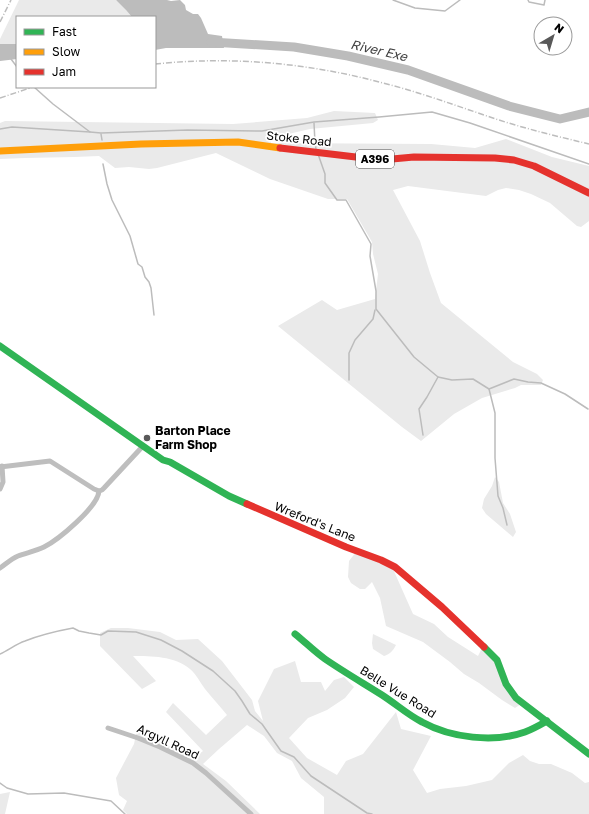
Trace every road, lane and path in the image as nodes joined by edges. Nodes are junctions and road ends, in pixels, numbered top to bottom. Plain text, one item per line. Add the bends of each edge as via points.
1 (0, 152) edge
2 (589, 194) edge
3 (0, 346) edge
4 (143, 446) junction
5 (1, 466) edge
6 (0, 489) edge
7 (99, 491) junction
8 (0, 568) edge
9 (296, 634) dead end
10 (547, 721) junction
11 (108, 728) dead end
12 (589, 754) edge
13 (251, 814) edge

1 - 2 street, Stoke Road / A396 via 141,144 238,142 381,160 414,157 501,159 534,166
3 - 4 street, Wreford's Lane
4 - 7 street
4 - 10 street, Wreford's Lane via 163,460 248,506 394,567 442,607 497,660 511,692
5 - 6 street via 3,482
5 - 7 street via 50,461
7 - 8 street via 97,499 81,518 54,540 18,556
9 - 10 street, Belle Vue Road via 326,660 384,696 410,716 437,729 475,738 499,738 517,735
10 - 12 street, Wreford's Lane
11 - 13 street, Argyll Road via 138,738 193,763

